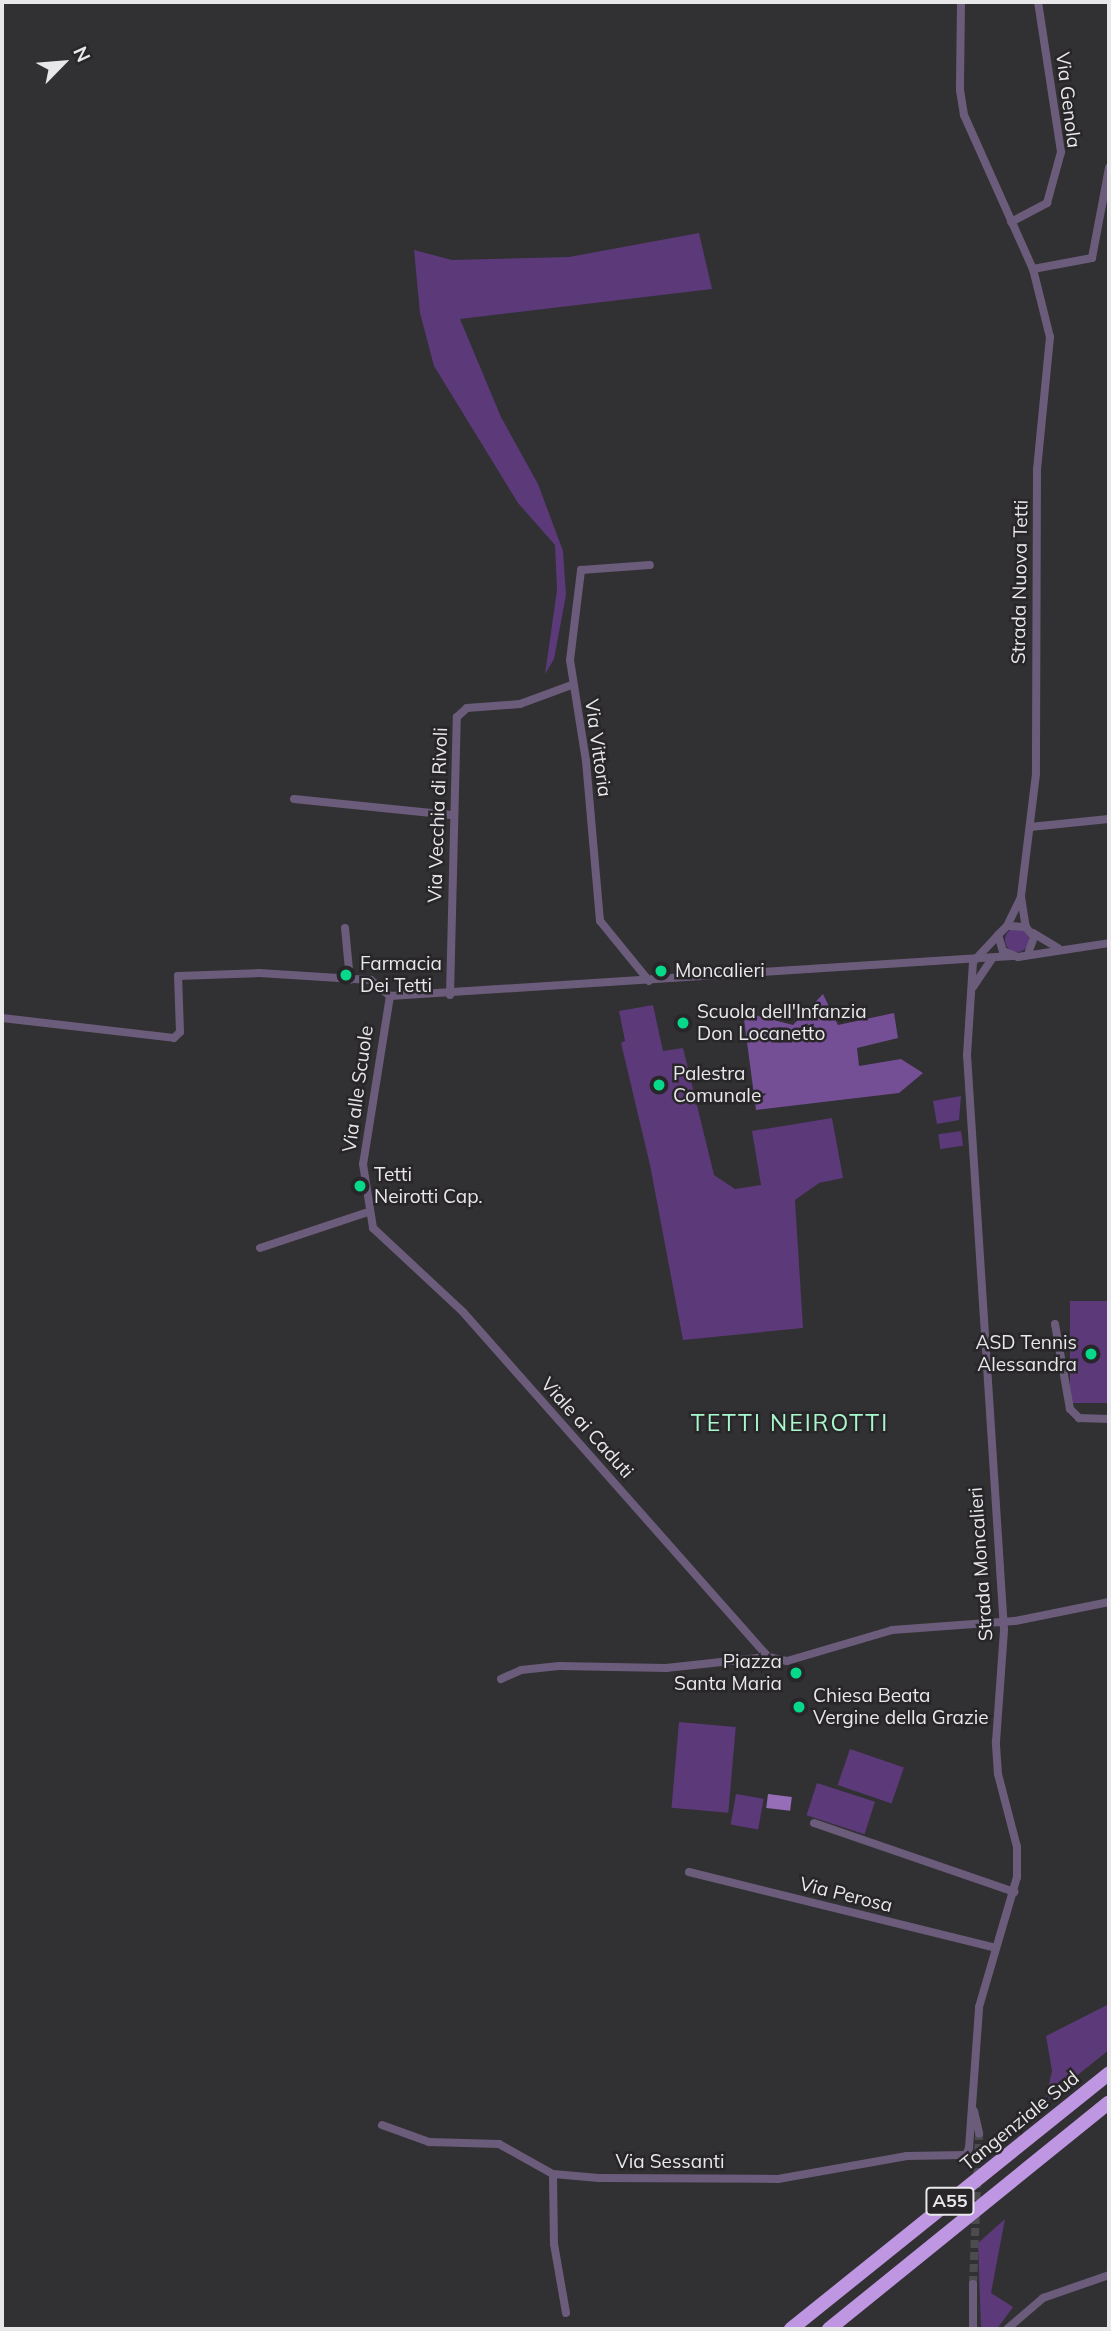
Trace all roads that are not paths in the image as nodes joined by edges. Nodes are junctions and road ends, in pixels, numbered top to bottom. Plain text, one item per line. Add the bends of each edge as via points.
1 (961, 2) edge
2 (1038, 2) edge
3 (1109, 169) edge
4 (1012, 222) junction
5 (1033, 269) junction
6 (649, 565) dead end
7 (572, 685) junction
8 (293, 799) dead end
9 (451, 816) junction
10 (1109, 819) edge
11 (1030, 827) junction
12 (1021, 897) junction
13 (1007, 926) junction
14 (345, 928) dead end
15 (1030, 930) junction
16 (998, 935) junction
17 (1109, 943) edge
18 (1061, 949) junction
19 (1029, 951) junction
20 (1012, 956) junction
21 (992, 959) junction
22 (973, 962) junction
23 (350, 980) junction
24 (649, 981) junction
25 (972, 989) junction
26 (450, 995) junction
27 (390, 996) junction
28 (2, 1018) edge
29 (368, 1212) junction
30 (373, 1228) joint
31 (260, 1248) dead end
32 (1055, 1324) dead end
33 (1109, 1419) edge
34 (1109, 1602) edge
35 (1002, 1621) junction
36 (768, 1657) junction
37 (501, 1679) dead end
38 (814, 1823) dead end
39 (690, 1872) dead end
40 (1014, 1892) junction
41 (995, 1948) junction
42 (1109, 2073) edge
43 (971, 2098) junction
44 (1109, 2102) edge
45 (382, 2125) dead end
46 (979, 2133) tunnel mouth
47 (966, 2155) joint
48 (553, 2174) junction
49 (1109, 2275) edge
50 (973, 2284) tunnel mouth
51 (566, 2313) dead end
52 (791, 2329) edge
53 (829, 2329) edge
54 (973, 2329) edge
55 (1007, 2329) edge

1 - 4 street, Strada Nuova Tetti via 964,115
2 - 4 street, Via Genola via 1061,152 1047,203
3 - 5 street via 1092,258
4 - 5 street, Strada Nuova Tetti
5 - 11 street, Strada Nuova Tetti via 1050,337 1037,469 1036,774
6 - 7 street, Via Vittoria via 582,570 570,660
7 - 9 street, Via Vecchia di Rivoli via 520,704 467,708 457,717
7 - 24 street, Via Vittoria via 586,761 600,921
8 - 9 street
9 - 26 street, Via Vecchia di Rivoli
10 - 11 street
11 - 12 street, Strada Nuova Tetti
12 - 13 street, Strada Nuova Tetti
12 - 15 street, Strada Nuova Tetti
13 - 15 street
13 - 16 street
14 - 23 street
15 - 18 street
15 - 19 street
16 - 20 street via 1000,947
16 - 22 street
17 - 18 street
18 - 19 street
19 - 20 street
20 - 21 street
21 - 22 street
21 - 25 street
22 - 24 street
22 - 25 street, Strada Moncalieri
23 - 27 street via 371,980
23 - 28 street via 259,973 178,976 180,1032 174,1038
24 - 26 street
25 - 35 street, Strada Moncalieri via 967,1055 976,1247
26 - 27 street
27 - 29 street, Via alle Scuole via 363,1164
29 - 30 street, Via alle Scuole
29 - 31 street
30 - 36 street, Viale ai Caduti via 463,1312
32 - 33 street via 1070,1409 1079,1418
34 - 35 street
35 - 36 street via 892,1630 798,1659
35 - 40 street, Strada Moncalieri via 996,1742 998,1774 1017,1847
36 - 37 street via 666,1668 559,1666 521,1670
38 - 40 street
39 - 41 street, Via Perosa
40 - 41 street, Strada Moncalieri
41 - 43 street, Strada Moncalieri via 979,2007
42 - 52 highway, Tangenziale Sud / A55
43 - 46 street
43 - 47 street, Strada Moncalieri
44 - 53 highway, A55
45 - 48 street, Via Sessanti via 429,2141 499,2144
47 - 48 street, Via Sessanti via 907,2156 778,2179
48 - 51 street via 554,2244
49 - 55 street via 1043,2298
50 - 54 street

